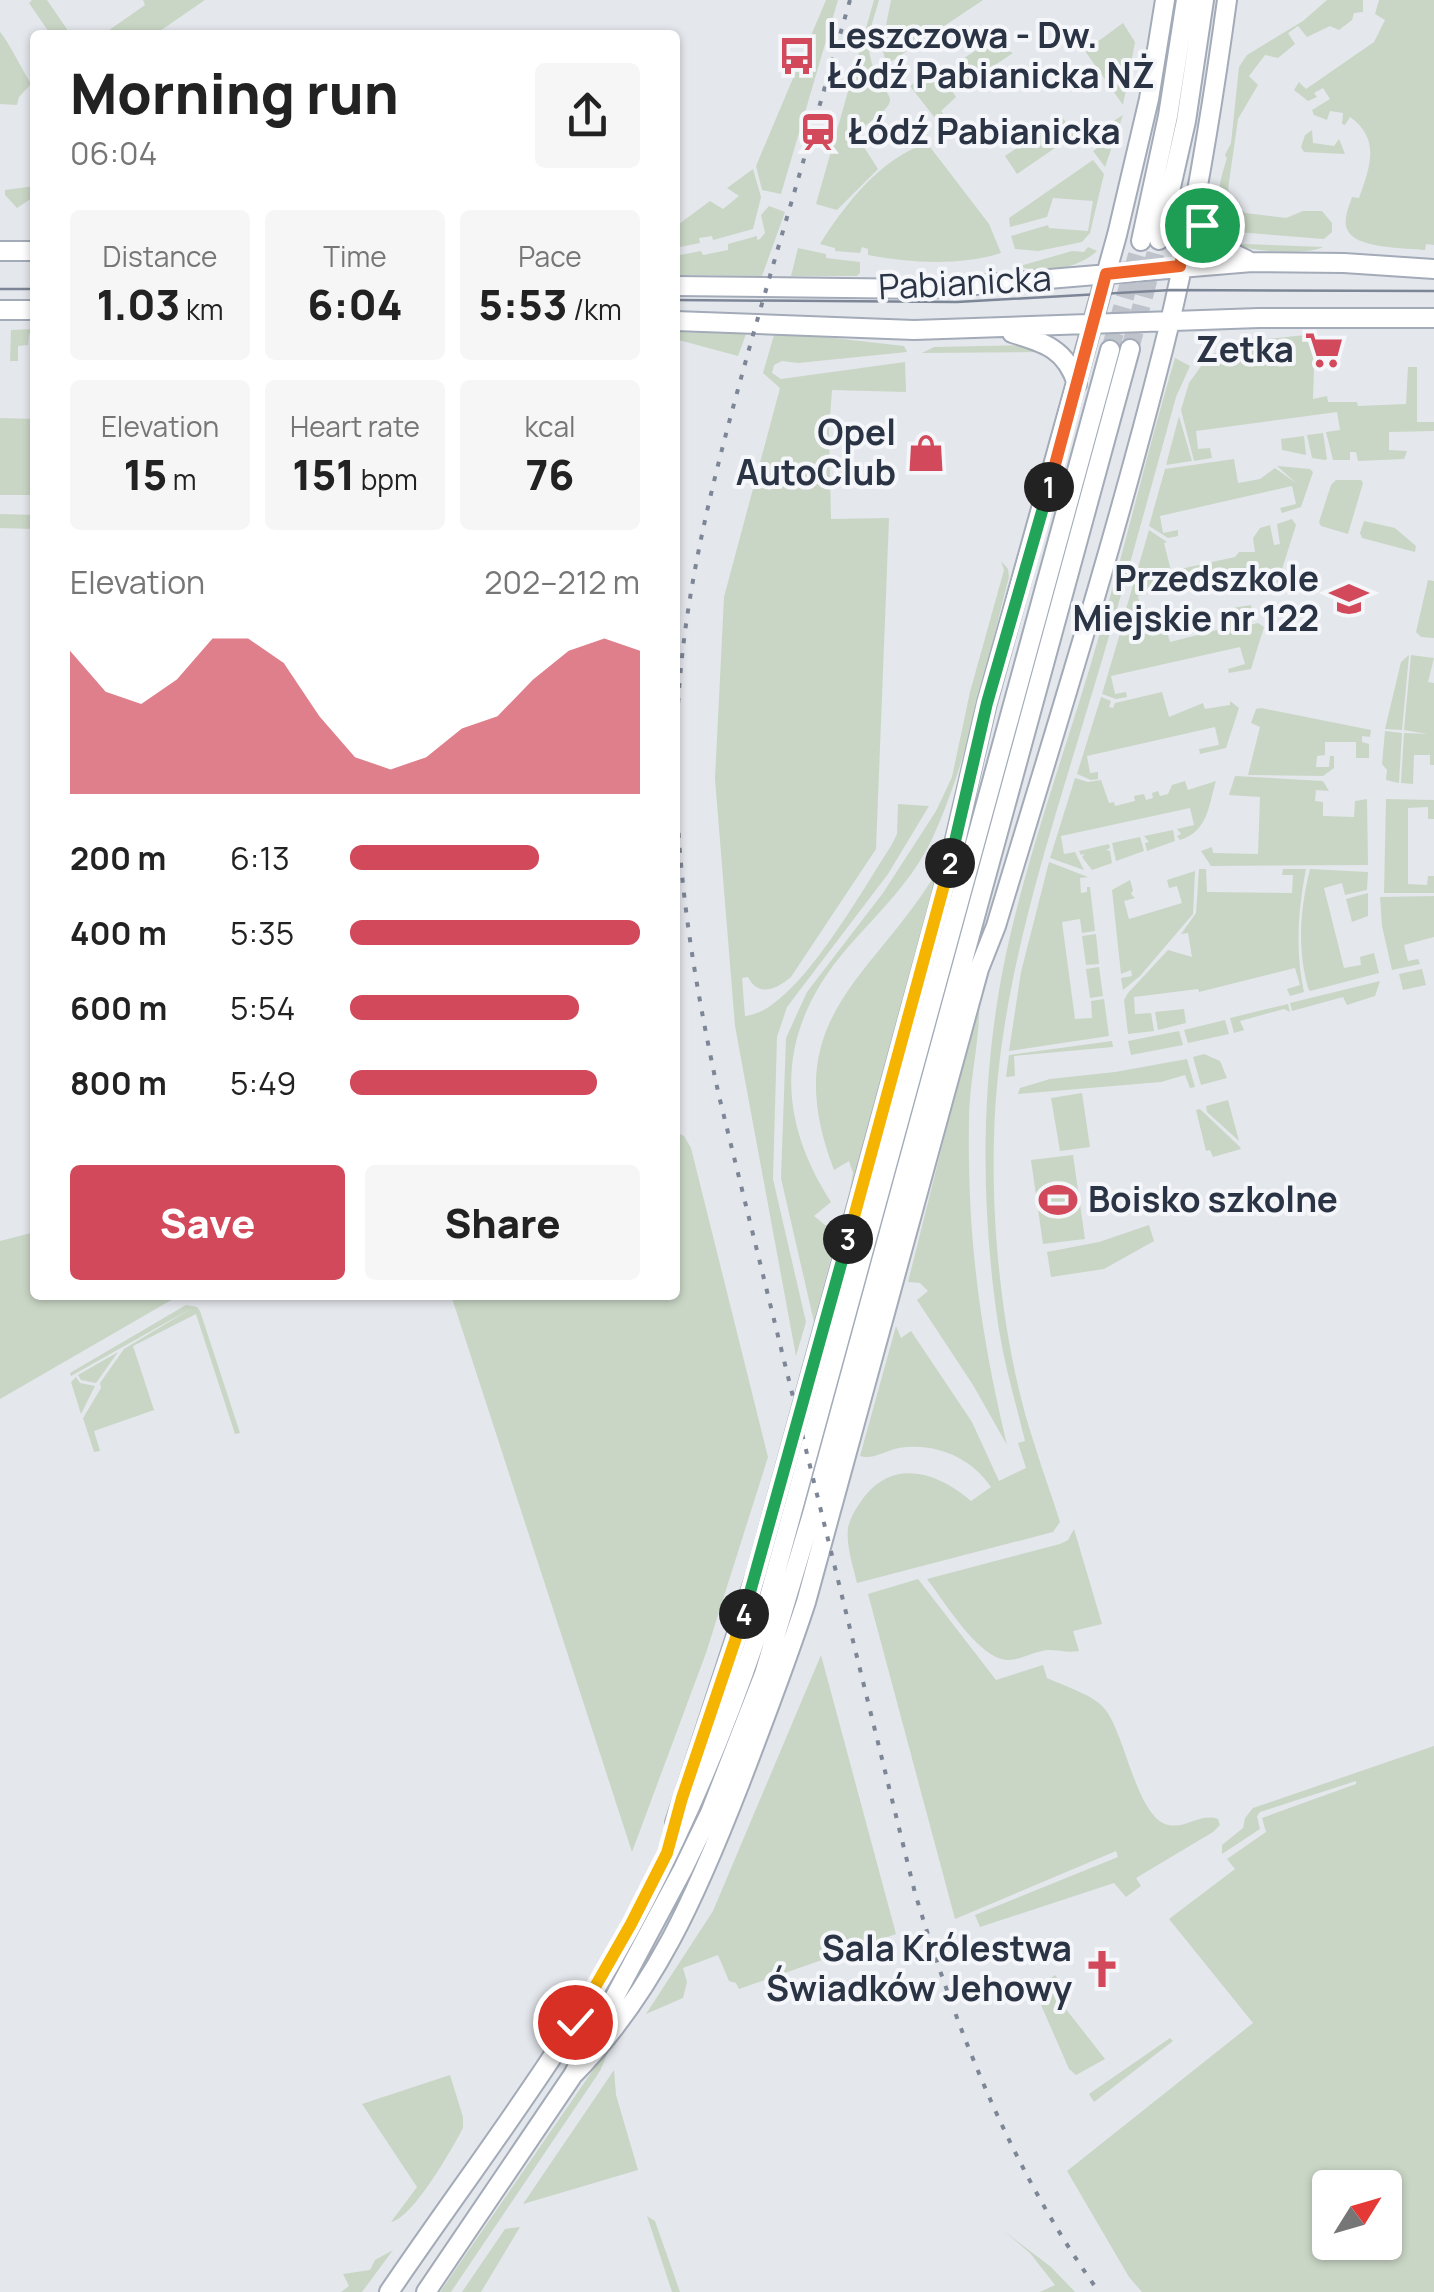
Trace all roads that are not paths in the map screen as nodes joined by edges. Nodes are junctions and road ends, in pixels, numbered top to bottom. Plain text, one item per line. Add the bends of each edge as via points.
1 (1165, 0) edge
2 (1186, 0) edge
3 (1204, 0) edge
4 (1228, 0) edge
5 (1194, 200) junction
6 (0, 251) edge
7 (30, 251) edge
8 (1252, 262) junction
9 (1180, 266) junction
10 (1434, 269) edge
11 (1106, 274) junction
12 (680, 286) edge
13 (0, 310) edge
14 (30, 310) edge
15 (1434, 318) edge
16 (680, 321) edge
17 (1169, 322) junction
18 (1093, 325) junction
19 (997, 328) junction
20 (1130, 349) tunnel mouth
21 (1110, 350) tunnel mouth
22 (1077, 385) junction
23 (667, 1853) junction
24 (572, 2075) junction
25 (389, 2292) edge
26 (426, 2292) edge

1 - 11 main road
2 - 3 main road via 1150,240 1186,120
4 - 5 main road
5 - 8 main road via 1209,236
5 - 9 main road
6 - 7 main road
8 - 9 main road, Pabianicka
8 - 10 main road, Pabianicka
9 - 11 main road, Pabianicka
9 - 17 main road
11 - 12 main road, Pabianicka via 928,289
11 - 18 main road
13 - 14 main road
15 - 17 main road, Pabianicka
16 - 19 main road, Pabianicka
17 - 18 main road, Pabianicka
17 - 24 main road via 781,1678 690,1908 653,1974
18 - 19 main road, Pabianicka
18 - 22 main road
19 - 22 main road via 1054,347
20 - 24 main road via 778,1635 683,1870
21 - 23 main road via 766,1608 710,1764
22 - 23 main road via 766,1538
23 - 25 main road via 575,2022
24 - 26 main road

